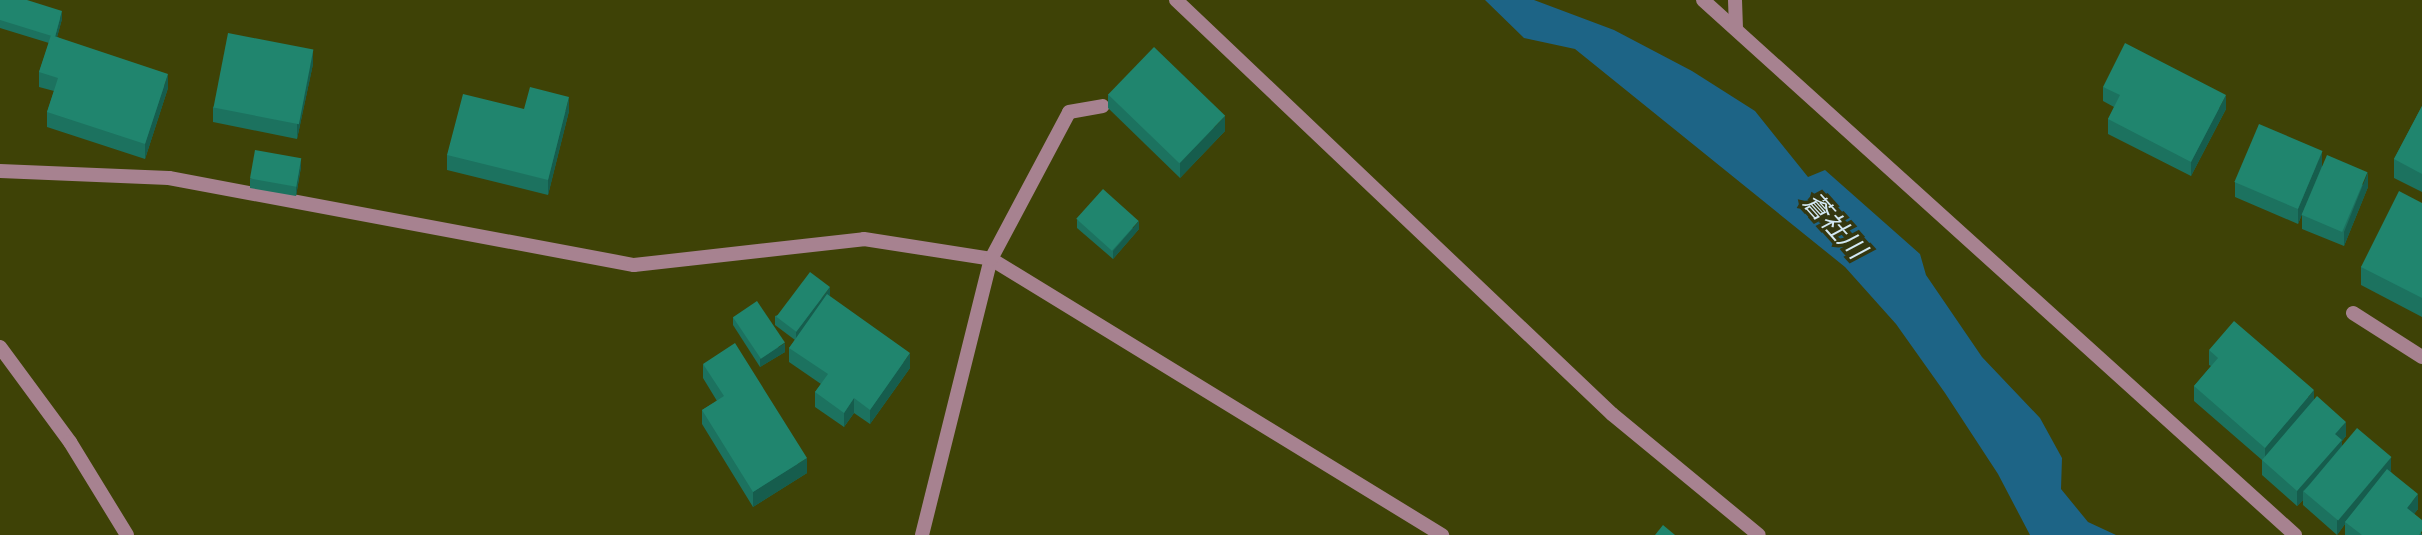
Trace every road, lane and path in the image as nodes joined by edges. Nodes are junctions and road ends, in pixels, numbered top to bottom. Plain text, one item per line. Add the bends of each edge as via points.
1 (1177, 0) edge
2 (1703, 0) edge
3 (1735, 0) edge
4 (1736, 28) junction
5 (1102, 106) dead end
6 (0, 171) edge
7 (991, 259) junction
8 (2353, 313) dead end
9 (0, 347) edge
10 (2422, 357) edge
11 (127, 535) edge
12 (922, 535) edge
13 (1441, 535) edge
14 (1759, 535) edge
15 (2295, 535) edge

1 - 14 street via 1612,414
2 - 4 street
3 - 4 street
4 - 15 street
5 - 7 street via 1069,111
6 - 7 street via 169,178 634,265 864,239
7 - 12 street
7 - 13 street
8 - 10 street
9 - 11 street via 70,442

